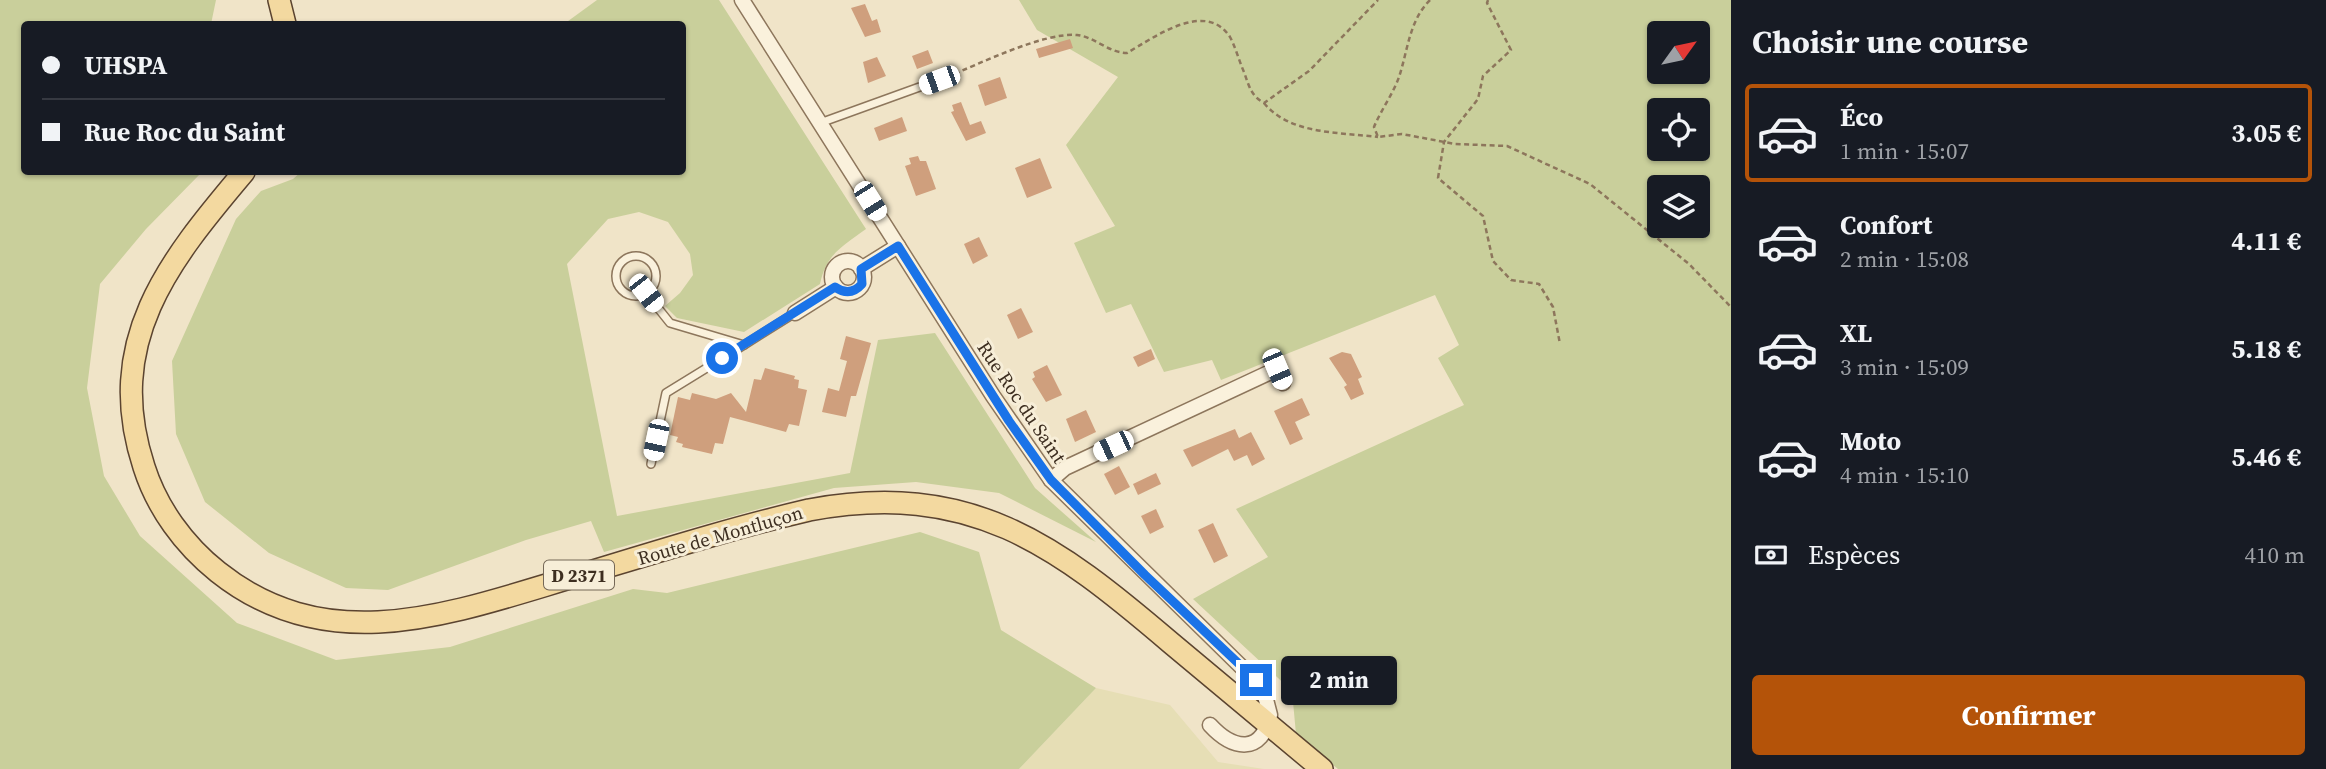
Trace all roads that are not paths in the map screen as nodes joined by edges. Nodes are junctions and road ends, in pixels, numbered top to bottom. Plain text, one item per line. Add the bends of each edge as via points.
1 (279, 0) edge
2 (288, 0) edge
3 (742, 0) edge
4 (284, 21) edge
5 (294, 21) edge
6 (939, 80) road end
7 (820, 123) junction
8 (229, 175) edge
9 (241, 175) edge
10 (898, 246) junction
11 (861, 269) junction
12 (835, 287) junction
13 (646, 293) junction
14 (795, 313) joint
15 (744, 345) junction
16 (1283, 383) dead end
17 (651, 464) dead end
18 (1051, 480) junction
19 (1210, 725) dead end
20 (1264, 730) junction
21 (1301, 769) edge
22 (1322, 769) edge

1 - 4 main road
2 - 5 main road
3 - 7 street, Rue Roc du Saint
6 - 7 lane
7 - 10 street, Rue Roc du Saint
8 - 20 main road, Route de Montluçon / D 2371 via 170,246 142,297 126,346 123,405 132,459 161,522 194,563 254,607 329,630 362,633 416,628 465,618 804,520 874,512 921,514 988,531 1035,556
9 - 20 main road, Route de Montluçon / D 2371 via 197,226 159,282 140,330 132,380 135,434 158,499 199,556 247,593 322,620 395,622 474,606 809,510 868,503 931,505 1006,526 1060,556 1133,610
10 - 11 street
10 - 18 street, Rue Roc du Saint
11 - 12 street via 862,284 854,291
11 - 12 street via 848,261 839,264 833,272
12 - 14 street
13 - 13 lane via 627,293 618,284 617,271 629,257 642,257 653,264 655,283
13 - 15 lane via 670,323
14 - 15 lane
15 - 17 lane via 666,393
16 - 18 street via 1277,369 1065,468
18 - 20 street, Rue Roc du Saint via 1259,684 1269,704
19 - 20 street via 1236,745 1249,744
20 - 21 main road, Route de Montluçon / D 2371
20 - 22 main road, Route de Montluçon / D 2371

